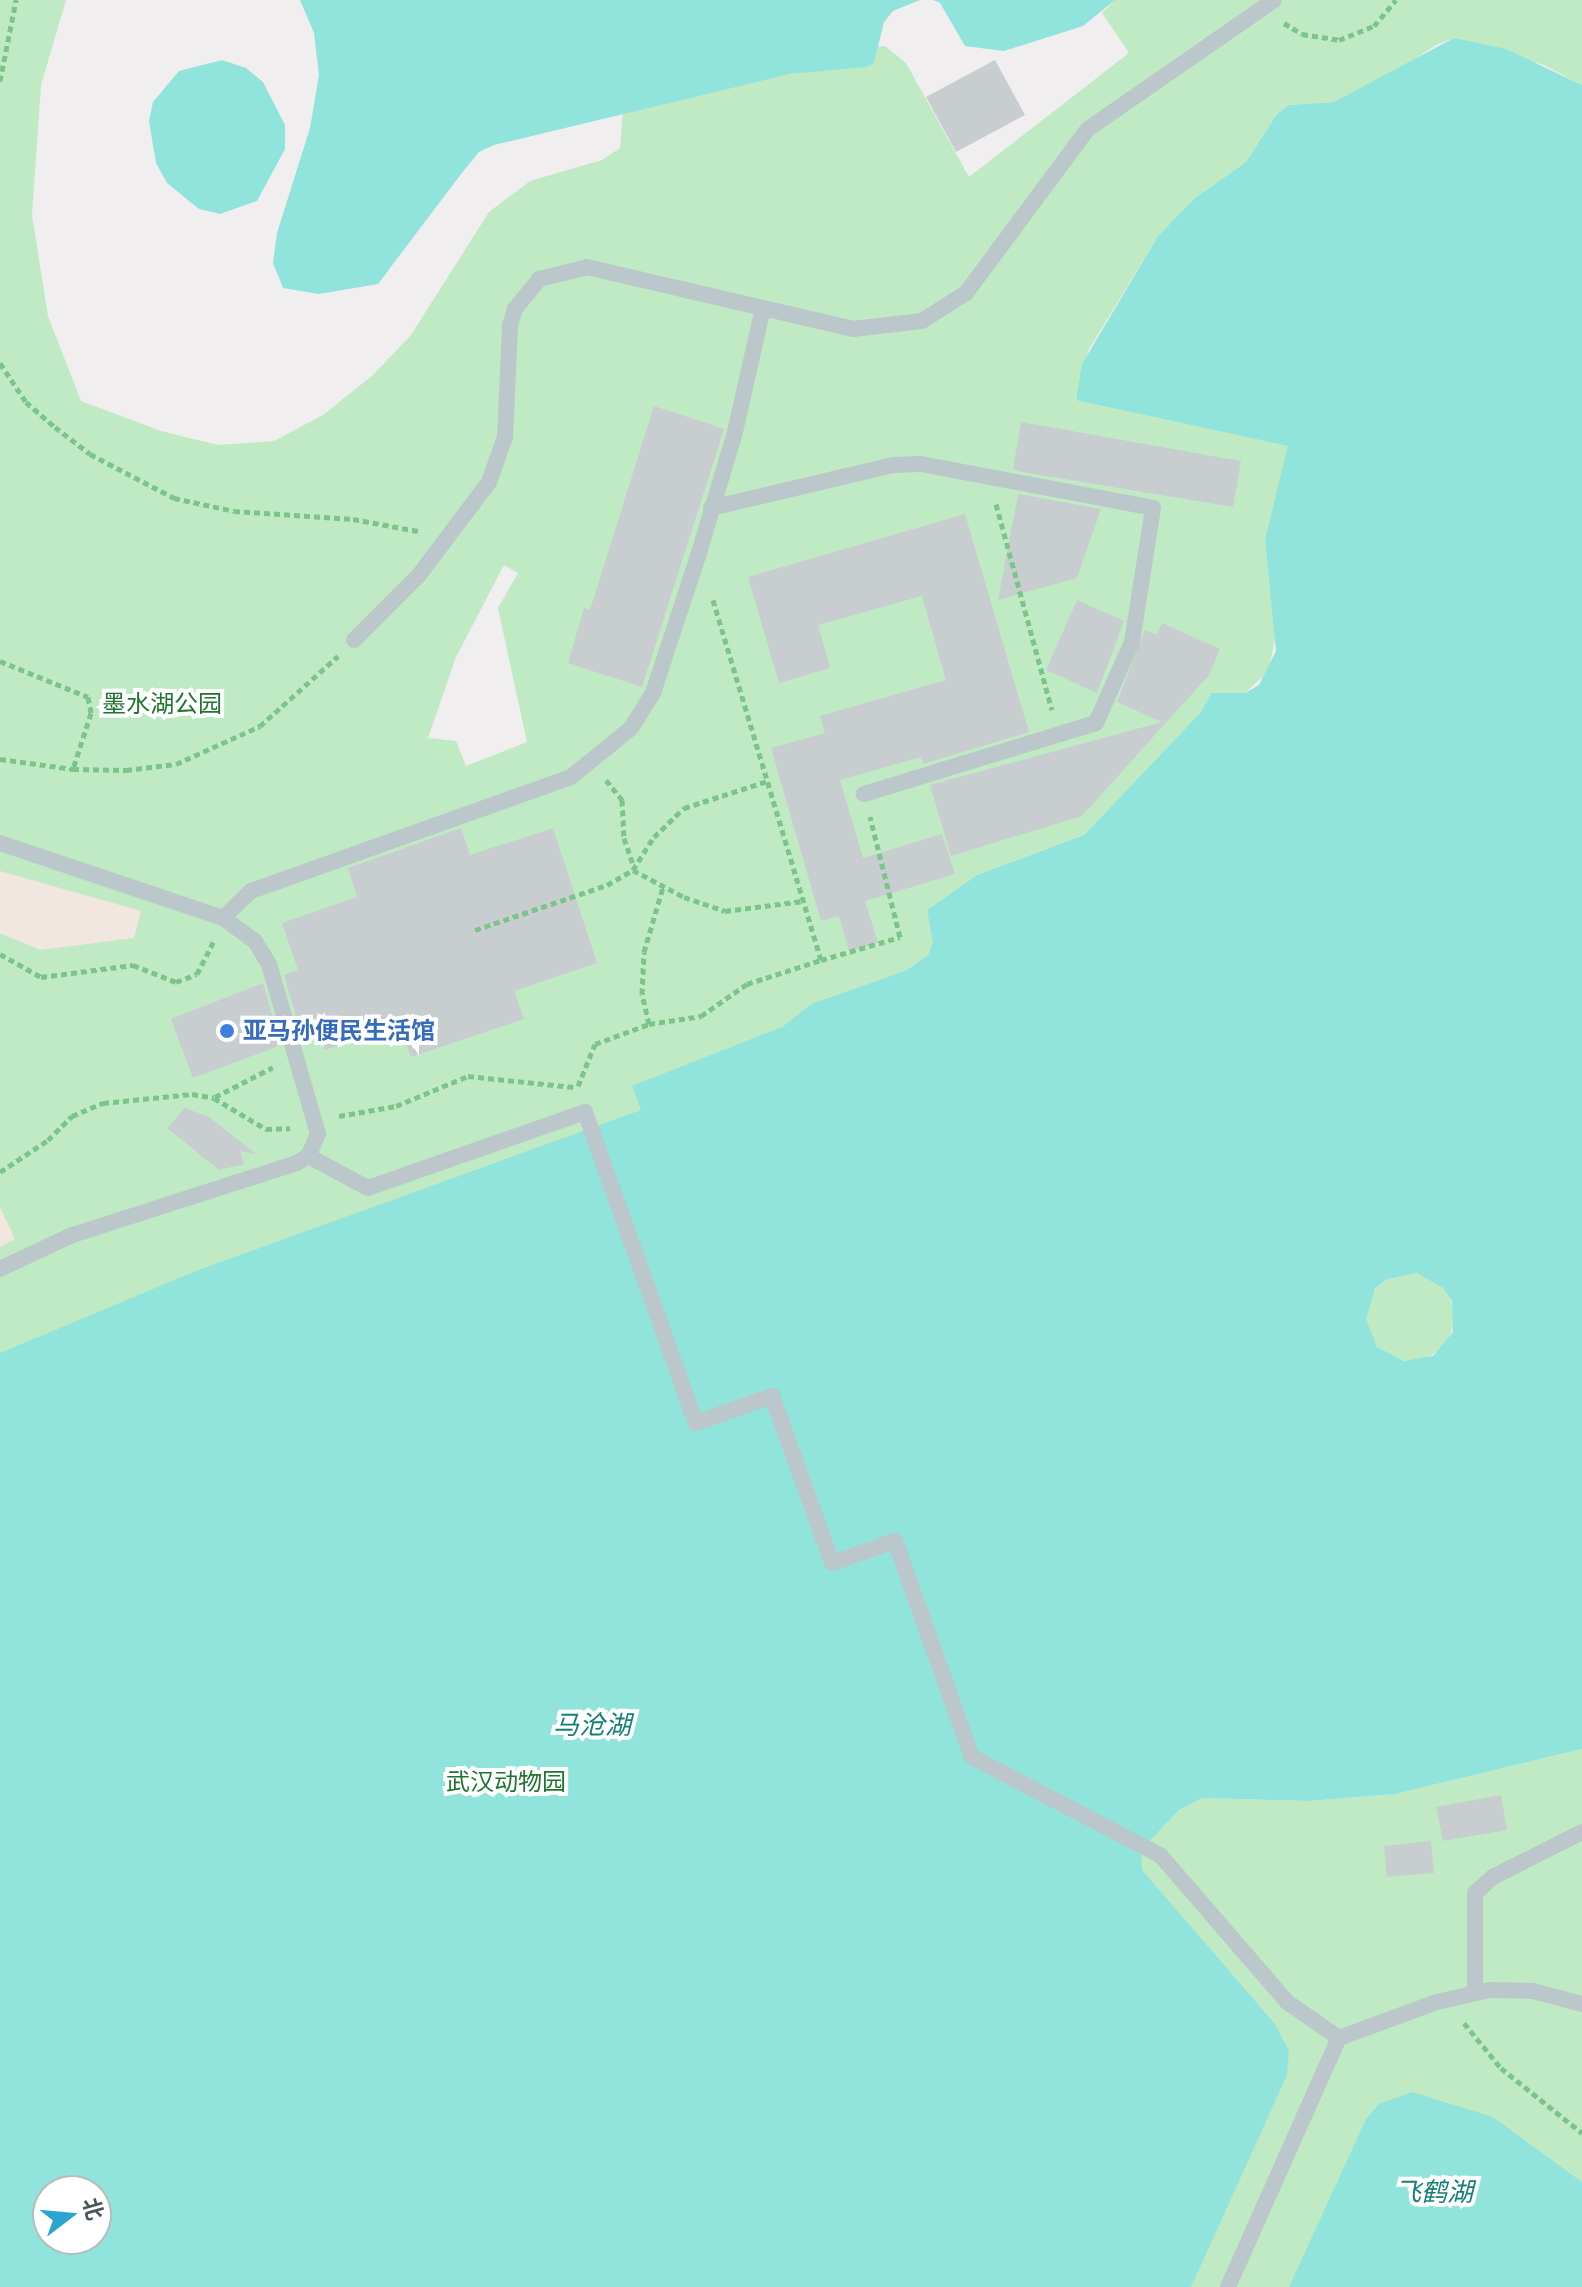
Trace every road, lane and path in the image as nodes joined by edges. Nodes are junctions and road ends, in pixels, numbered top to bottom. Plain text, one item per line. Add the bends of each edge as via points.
1 (16, 0) edge
2 (1396, 0) edge
3 (1271, 2) edge
4 (0, 81) edge
5 (763, 308) junction
6 (0, 363) edge
7 (1001, 479) junction
8 (711, 508) junction
9 (446, 542) junction
10 (699, 553) junction
11 (354, 640) joint
12 (0, 661) edge
13 (1059, 735) junction
14 (0, 759) edge
15 (592, 764) junction
16 (73, 769) junction
17 (767, 781) junction
18 (864, 794) joint
19 (0, 843) edge
20 (633, 868) junction
21 (663, 887) junction
22 (803, 901) junction
23 (223, 918) junction
24 (475, 930) dead end
25 (0, 954) edge
26 (821, 960) junction
27 (649, 1024) junction
28 (298, 1054) junction
29 (577, 1088) junction
30 (214, 1098) junction
31 (585, 1112) junction
32 (318, 1121) junction
33 (308, 1156) junction
34 (0, 1172) edge
35 (0, 1269) edge
36 (1582, 1832) edge
37 (1475, 1992) junction
38 (1447, 1999) junction
39 (1582, 2004) edge
40 (1339, 2038) junction
41 (1582, 2133) edge
42 (1228, 2287) edge

1 - 4 path
2 - 3 path via 1374,26 1339,40 1302,34
3 - 5 lane via 1088,129 966,293 939,311 899,328 853,329
5 - 8 lane via 735,432
5 - 9 lane via 587,267 539,279 515,309 510,325 500,459
6 - 9 path via 26,402 55,427 90,454 174,498 234,511 353,519
7 - 8 lane via 921,464 893,465
7 - 13 path via 994,510
7 - 13 lane via 1153,508 1132,642 1096,723
8 - 10 lane
9 - 11 lane
10 - 15 lane via 653,693 631,728
10 - 17 path
11 - 16 path via 287,707 222,746 151,768
12 - 16 path via 88,697 91,713
13 - 18 lane
14 - 16 path
15 - 20 path via 622,800 624,838
15 - 23 lane via 571,777 251,891
17 - 20 path via 684,808 654,837
17 - 22 path
18 - 26 path via 901,931 887,945
19 - 23 lane
20 - 21 path
20 - 24 path via 581,895
21 - 22 path via 709,907 739,912
21 - 27 path via 644,952 642,994
22 - 26 path
23 - 25 path via 197,974 182,982 133,965 41,977
23 - 28 lane via 262,951
26 - 27 path via 747,984 701,1016
27 - 29 path via 595,1044
28 - 30 path
28 - 32 lane
29 - 31 path
29 - 32 path via 468,1076 396,1106
30 - 32 path via 266,1129
30 - 34 path via 177,1094 90,1106
31 - 33 lane via 368,1188
31 - 40 lane via 696,1423 772,1396 832,1563 895,1541 972,1757 1146,1845 1211,1908 1287,2002
32 - 33 lane via 317,1140
33 - 35 lane via 70,1236
36 - 37 lane via 1493,1877 1475,1893
37 - 38 lane
37 - 39 lane via 1533,1991
38 - 40 lane
38 - 41 path via 1501,2068
40 - 42 lane

